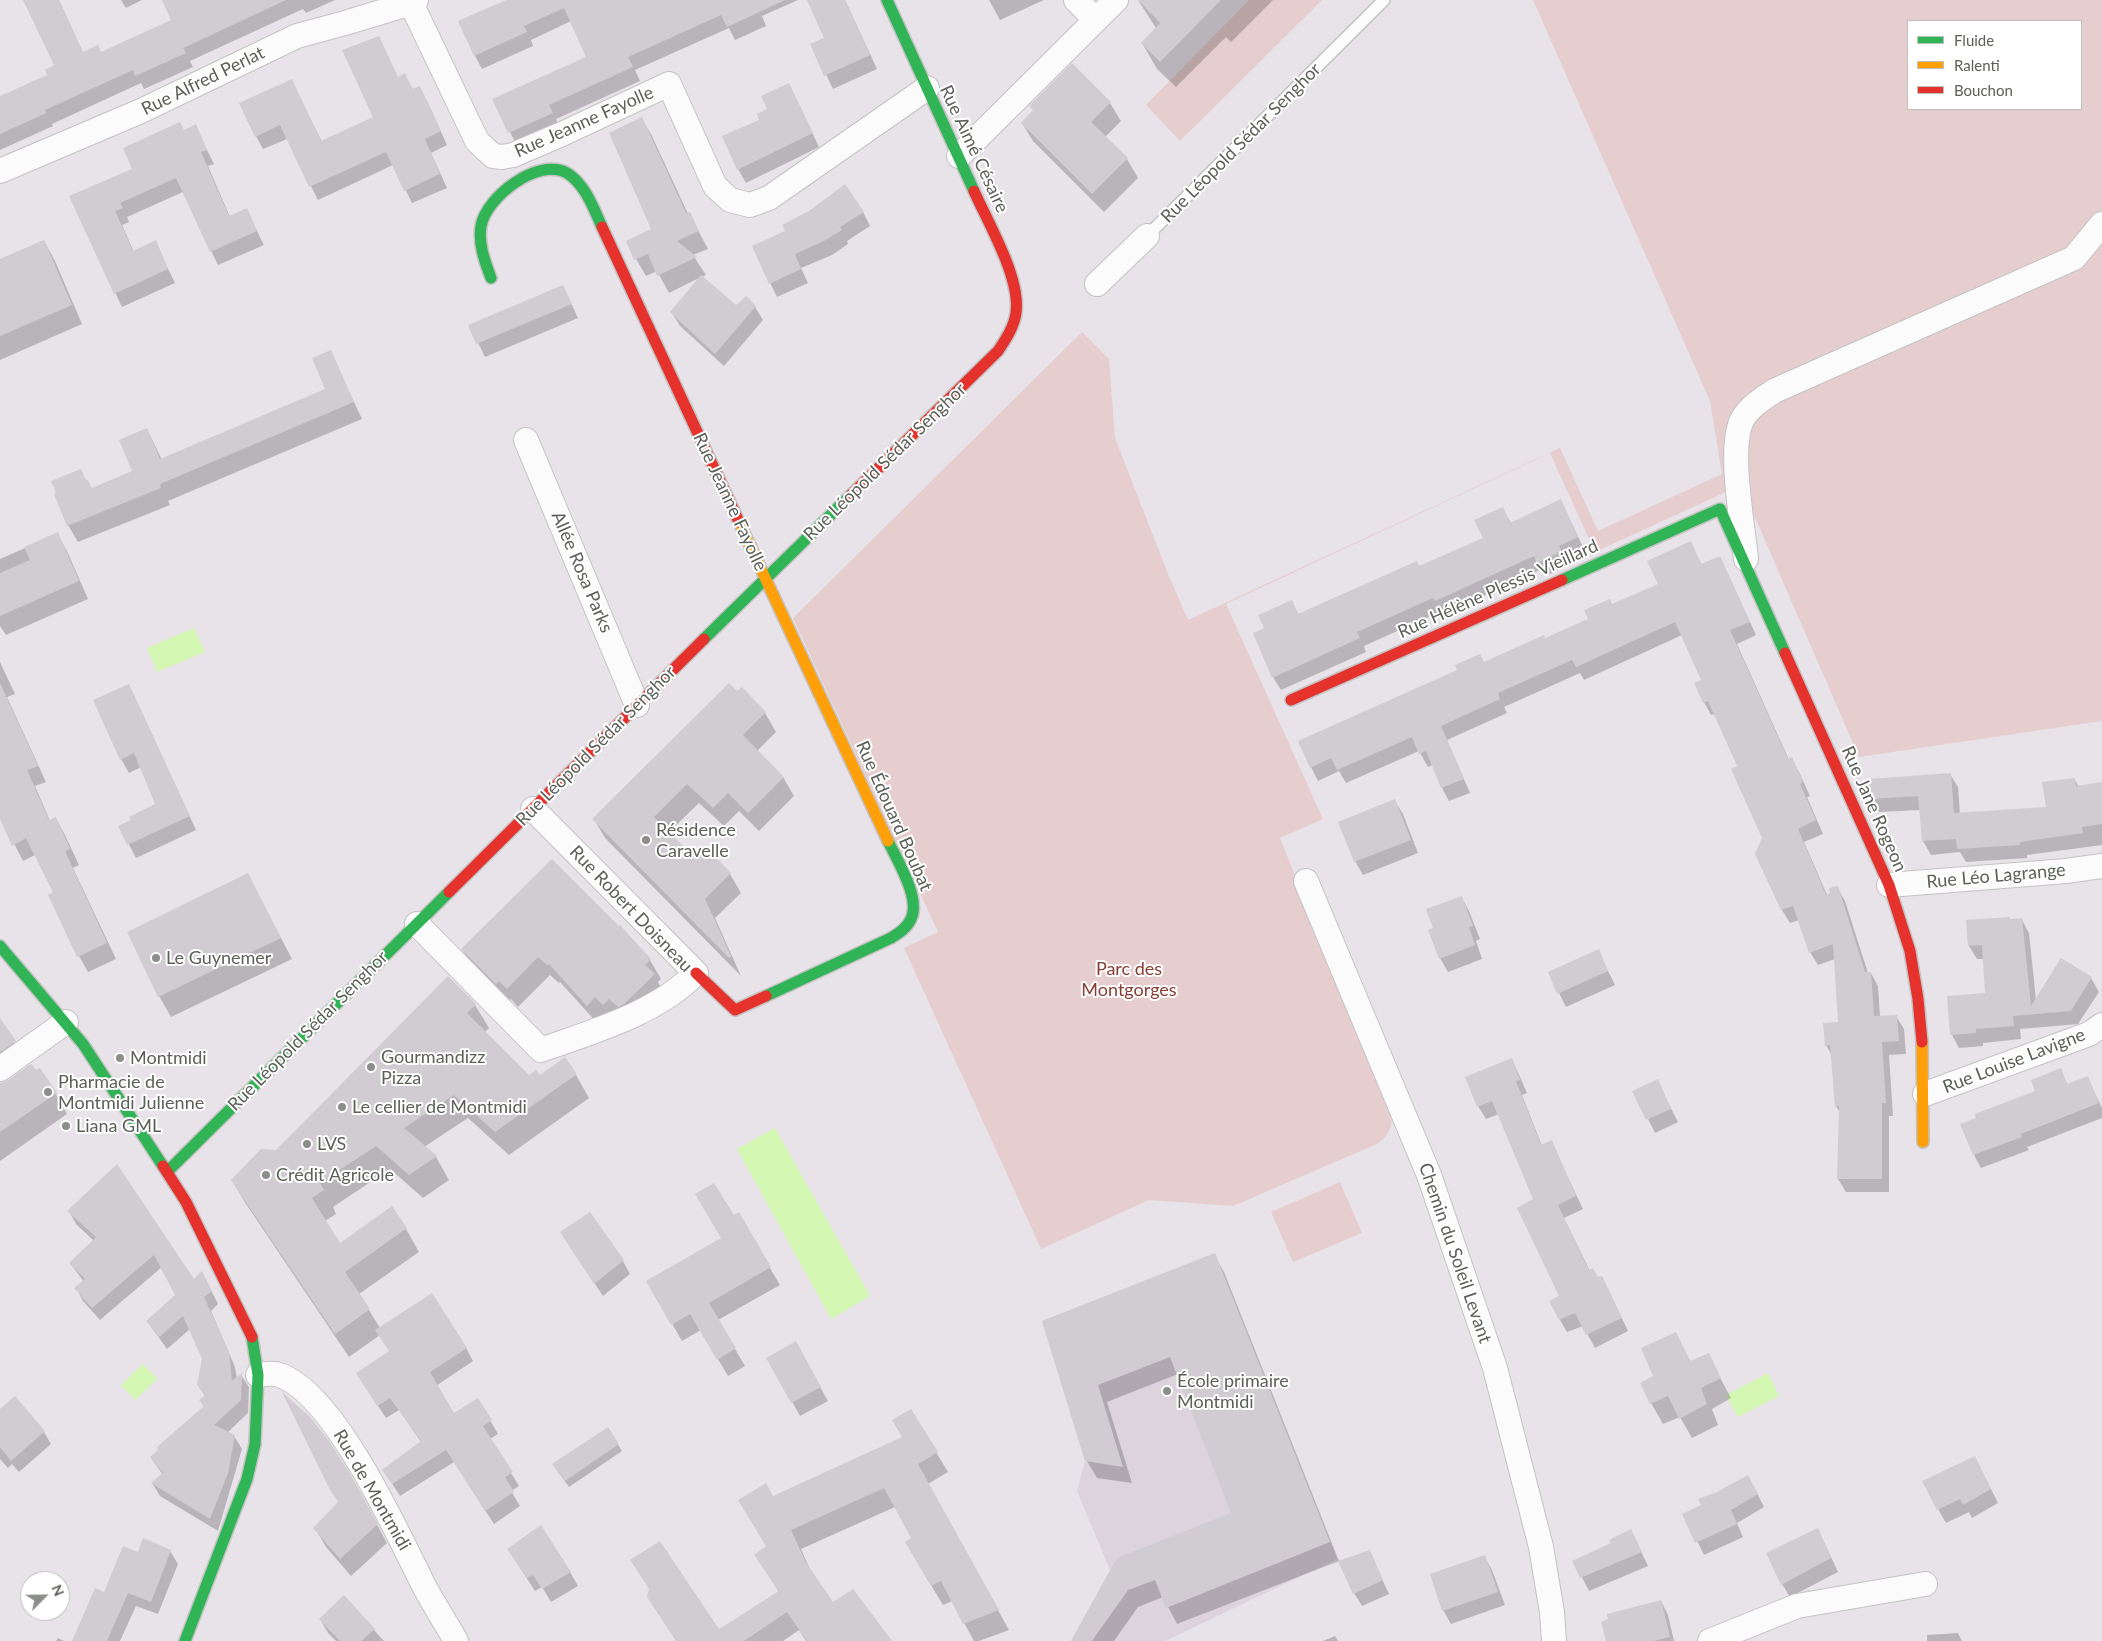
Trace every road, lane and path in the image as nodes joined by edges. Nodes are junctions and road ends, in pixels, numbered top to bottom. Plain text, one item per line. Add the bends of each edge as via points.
1 (888, 0) edge
2 (1076, 0) edge
3 (1116, 0) edge
4 (1384, 0) edge
5 (413, 1) edge
6 (1096, 20) junction
7 (927, 88) junction
8 (959, 156) junction
9 (0, 171) edge
10 (2102, 224) edge
11 (1148, 236) joint
12 (491, 278) dead end
13 (1097, 284) dead end
14 (1017, 315) joint
15 (526, 440) dead end
16 (1720, 509) joint
17 (1748, 570) junction
18 (766, 578) junction
19 (1291, 700) dead end
20 (637, 705) junction
21 (533, 809) junction
22 (2102, 866) edge
23 (1306, 880) dead end
24 (1889, 885) junction
25 (417, 924) junction
26 (0, 946) edge
27 (696, 973) junction
28 (66, 1022) junction
29 (2102, 1025) edge
30 (0, 1069) edge
31 (1925, 1094) junction
32 (1923, 1142) dead end
33 (167, 1172) junction
34 (258, 1375) junction
35 (1925, 1584) dead end
36 (184, 1641) edge
37 (456, 1641) edge
38 (1554, 1641) edge
39 (1710, 1641) edge

1 - 7 street, Rue Aimé Césaire
2 - 6 street
3 - 6 street
4 - 11 lane, Rue Léopold Sédar Senghor
5 - 7 street, Rue Jeanne Fayolle via 477,141 493,156 512,155 668,84 715,186 730,200 750,205 769,198
5 - 9 street, Rue Alfred Perlat via 297,36 142,111
6 - 8 street
7 - 8 street, Rue Aimé Césaire
8 - 14 street, Rue Aimé Césaire via 1010,271
10 - 17 street via 2074,258 1774,392 1754,406 1743,419 1736,438
11 - 13 street, Rue Léopold Sédar Senghor
12 - 18 street, Rue Jeanne Fayolle via 480,241 483,220 493,201 542,170 565,172 588,197
14 - 18 street, Rue Léopold Sédar Senghor via 1010,334 998,351
15 - 20 street, Allée Rosa Parks
16 - 17 street, Rue Jane Rogeon
16 - 19 street, Rue Hélène Plessis Vieillard
17 - 24 street, Rue Jane Rogeon
18 - 20 street, Rue Léopold Sédar Senghor
18 - 27 street, Rue Édouard Boubat via 912,893 915,908 912,921 891,938 735,1010
20 - 21 street, Rue Léopold Sédar Senghor
21 - 25 street, Rue Léopold Sédar Senghor
21 - 27 street, Rue Robert Doisneau
22 - 24 street, Rue Léo Lagrange
23 - 38 street, Chemin du Soleil Levant via 1429,1175 1494,1368 1541,1547
24 - 31 street, Rue Jane Rogeon via 1909,950 1922,1018
25 - 27 street, Rue Robert Doisneau via 541,1050 637,1013 682,987
25 - 33 street, Rue Léopold Sédar Senghor
26 - 28 street
28 - 30 street
28 - 33 street
29 - 31 street, Rue Louise Lavigne via 2089,1034
31 - 32 street, Rue Jane Rogeon
33 - 34 street via 186,1202 245,1322 252,1338
34 - 36 street via 254,1444 247,1478
34 - 37 street, Rue de Montmidi via 275,1374 300,1388 339,1429
35 - 39 street via 1797,1606

